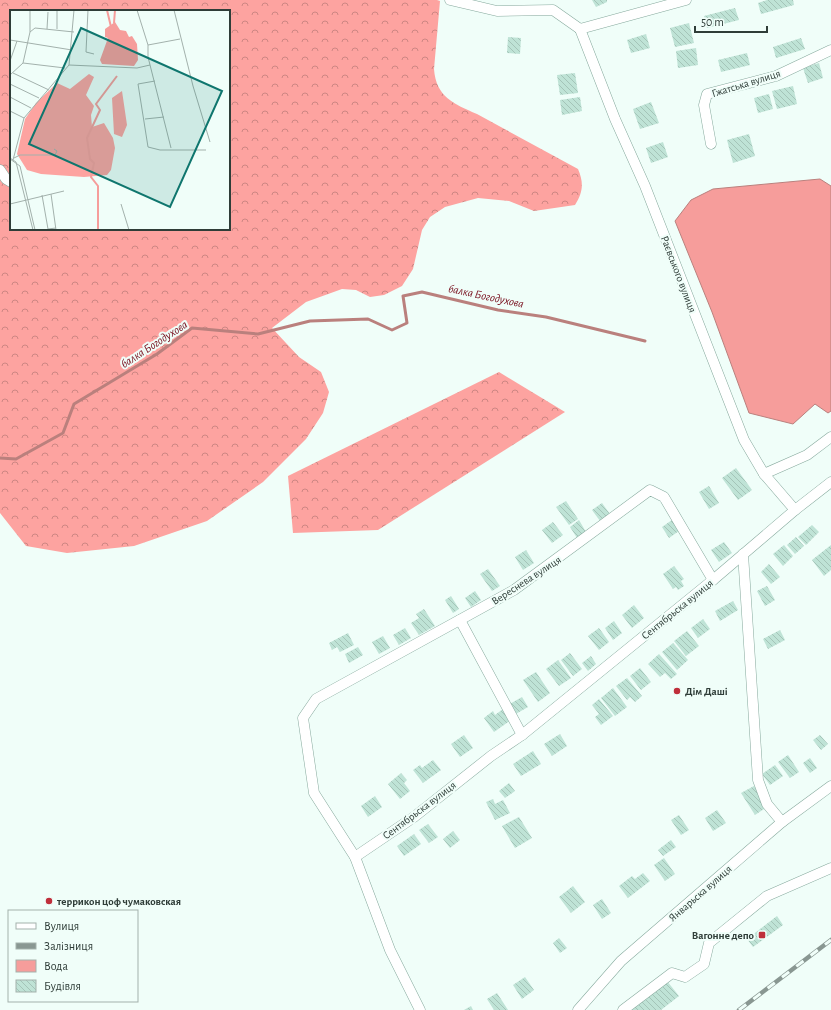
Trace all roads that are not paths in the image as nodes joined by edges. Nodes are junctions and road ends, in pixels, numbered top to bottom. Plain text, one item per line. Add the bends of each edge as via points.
1 (450, 0) edge
2 (550, 0) edge
3 (681, 1) edge
4 (553, 10) junction
5 (580, 29) junction
6 (831, 50) edge
7 (712, 144) dead end
8 (0, 170) edge
9 (10, 181) edge
10 (831, 437) edge
11 (764, 474) junction
12 (831, 482) edge
13 (795, 510) junction
14 (743, 554) junction
15 (713, 580) junction
16 (460, 620) junction
17 (522, 735) junction
18 (831, 786) edge
19 (782, 822) junction
20 (355, 856) junction
21 (831, 868) edge
22 (420, 1010) edge
23 (578, 1010) edge
24 (623, 1010) edge

1 - 4 street via 497,11
2 - 4 street
3 - 5 street
4 - 5 street
5 - 11 street, Раєвського вулиця via 744,440
6 - 7 street, Гжатська вулиця via 776,76 707,94 704,105
8 - 9 street
10 - 11 street via 807,455
11 - 13 street, Раєвського вулиця
12 - 13 street, Сентябрьска вулиця
13 - 14 street, Сентябрьска вулиця
14 - 15 street, Сентябрьска вулиця
14 - 19 street via 758,780 767,804
15 - 16 street, Вереснева вулиця via 664,497 650,490 514,590
15 - 17 street, Сентябрьска вулиця
16 - 17 street
16 - 20 street, Вереснева вулиця via 316,698 303,718 314,793
17 - 20 street, Сентябрьска вулиця via 491,756 414,817
18 - 19 street, Январьска вулиця
19 - 23 street, Январьска вулиця via 621,961
20 - 22 street via 390,950
21 - 24 street via 767,896 709,943 704,964 685,977 672,973

